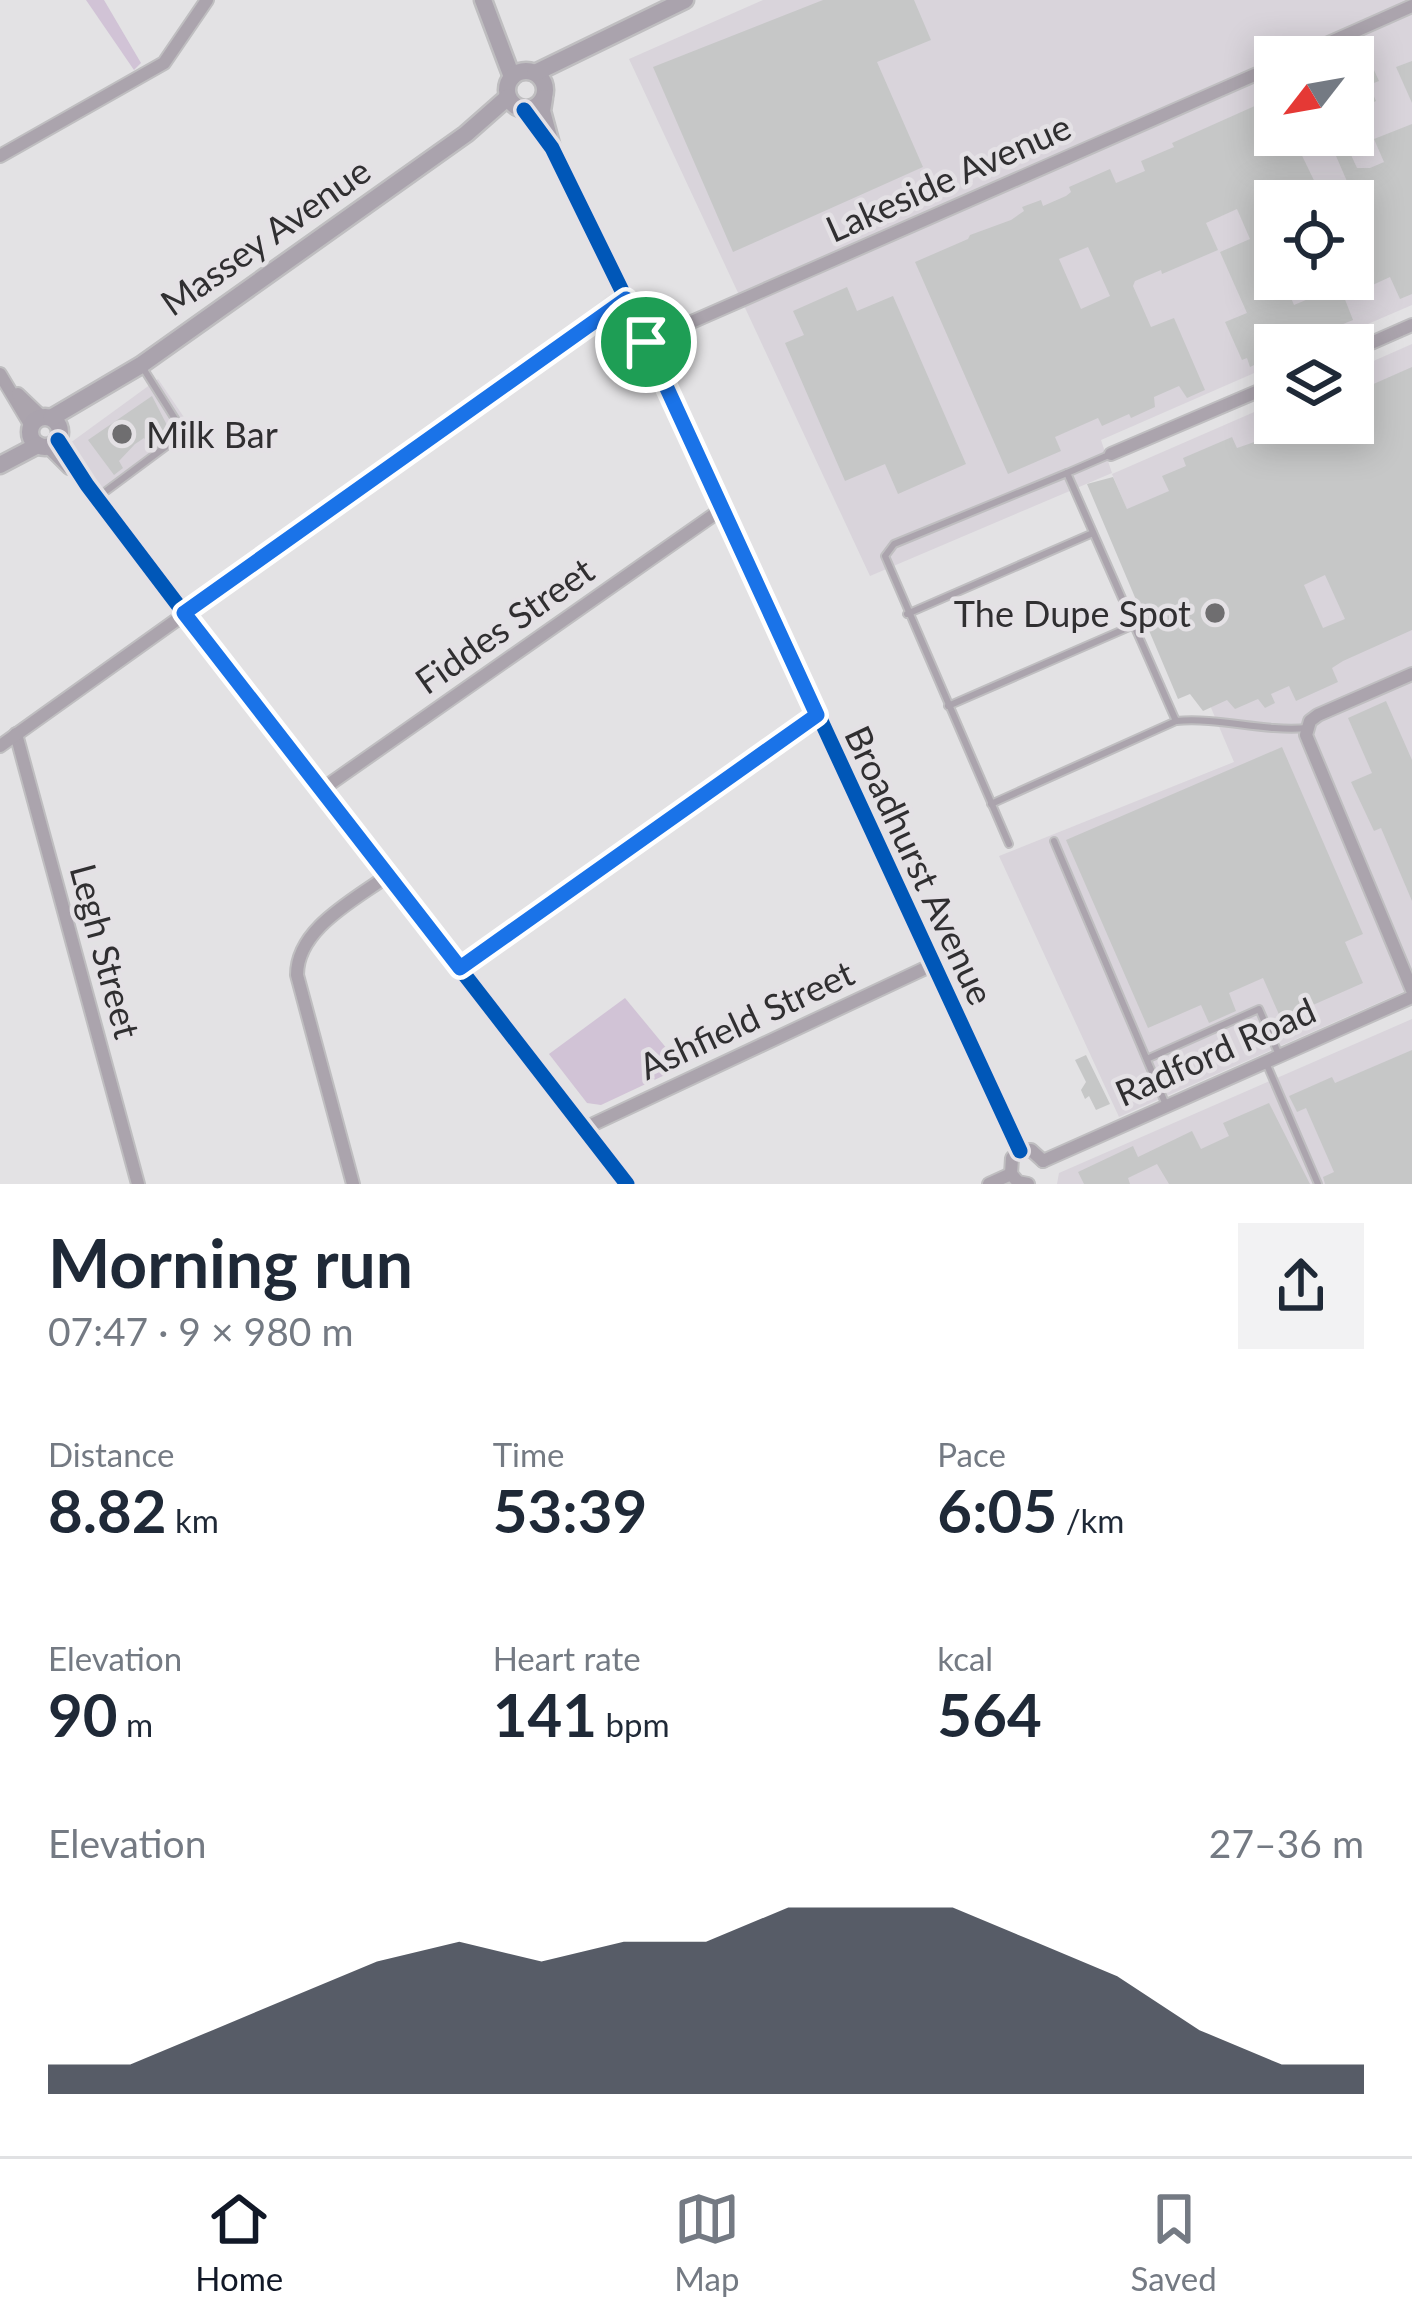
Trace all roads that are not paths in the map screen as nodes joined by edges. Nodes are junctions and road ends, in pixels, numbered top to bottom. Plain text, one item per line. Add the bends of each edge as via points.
1 (207, 0) edge
2 (483, 0) edge
3 (685, 0) edge
4 (1412, 7) edge
5 (1345, 36) edge
6 (1254, 75) edge
7 (533, 81) junction
8 (517, 105) junction
9 (552, 148) junction
10 (0, 156) edge
11 (626, 299) junction
12 (1412, 326) edge
13 (1374, 341) edge
14 (646, 342) junction
15 (141, 365) junction
16 (2, 377) edge
17 (1254, 393) edge
18 (45, 432) junction
19 (1111, 454) joint
20 (1, 464) edge
21 (1067, 472) junction
22 (97, 498) junction
23 (722, 509) junction
24 (1094, 533) junction
25 (184, 613) junction
26 (907, 614) junction
27 (1134, 625) junction
28 (1412, 674) edge
29 (948, 706) junction
30 (817, 715) junction
31 (1175, 721) junction
32 (1307, 728) junction
33 (16, 734) junction
34 (0, 746) edge
35 (321, 790) junction
36 (991, 804) junction
37 (1054, 841) dead end
38 (1009, 844) dead end
39 (387, 876) junction
40 (932, 965) junction
41 (460, 968) junction
42 (1412, 994) edge
43 (1280, 1055) junction
44 (1148, 1059) junction
45 (1265, 1061) junction
46 (1166, 1105) junction
47 (585, 1128) junction
48 (1020, 1151) junction
49 (1043, 1161) junction
50 (1011, 1174) junction
51 (138, 1184) edge
52 (352, 1184) edge
53 (627, 1184) edge
54 (989, 1184) edge
55 (1031, 1184) edge
56 (1318, 1184) edge

1 - 10 street via 164,64
2 - 7 street, Broadhurst Avenue
3 - 7 street, Massey Avenue
4 - 5 street
6 - 14 street, Lakeside Avenue
7 - 8 street
7 - 8 street, Massey Avenue via 536,107
7 - 9 street, Broadhurst Avenue
8 - 9 street, Broadhurst Avenue
8 - 15 street, Massey Avenue
9 - 11 street, Broadhurst Avenue
11 - 14 street, Broadhurst Avenue
11 - 25 street
12 - 13 street
14 - 23 street, Broadhurst Avenue
15 - 18 street, Massey Avenue
15 - 22 lane via 184,433
16 - 18 street
17 - 19 street
18 - 20 street, Massey Avenue
18 - 22 street
19 - 21 lane
21 - 24 lane
21 - 26 lane via 894,544 887,568
22 - 25 street
23 - 30 street, Broadhurst Avenue
23 - 35 street, Fiddes Street
24 - 26 lane
24 - 27 lane
25 - 33 street
25 - 35 street
26 - 29 lane
27 - 29 lane
27 - 31 lane
28 - 32 street via 1318,715
29 - 36 lane
30 - 40 street, Broadhurst Avenue
30 - 41 street
31 - 32 lane
31 - 36 lane
32 - 42 street via 1307,746
33 - 34 street
33 - 51 street, Legh Street
35 - 39 street
36 - 38 lane
37 - 44 lane
39 - 41 street
39 - 52 street via 308,937 297,958
40 - 47 street, Ashfield Street
40 - 48 street, Broadhurst Avenue
41 - 47 street
42 - 43 street, Radford Road
43 - 44 lane via 1259,1010
43 - 45 street, Radford Road
44 - 46 lane
45 - 46 street, Radford Road
45 - 56 lane
46 - 49 street, Radford Road
47 - 53 street
48 - 49 street
48 - 50 street
49 - 55 street
50 - 54 street
50 - 55 street

